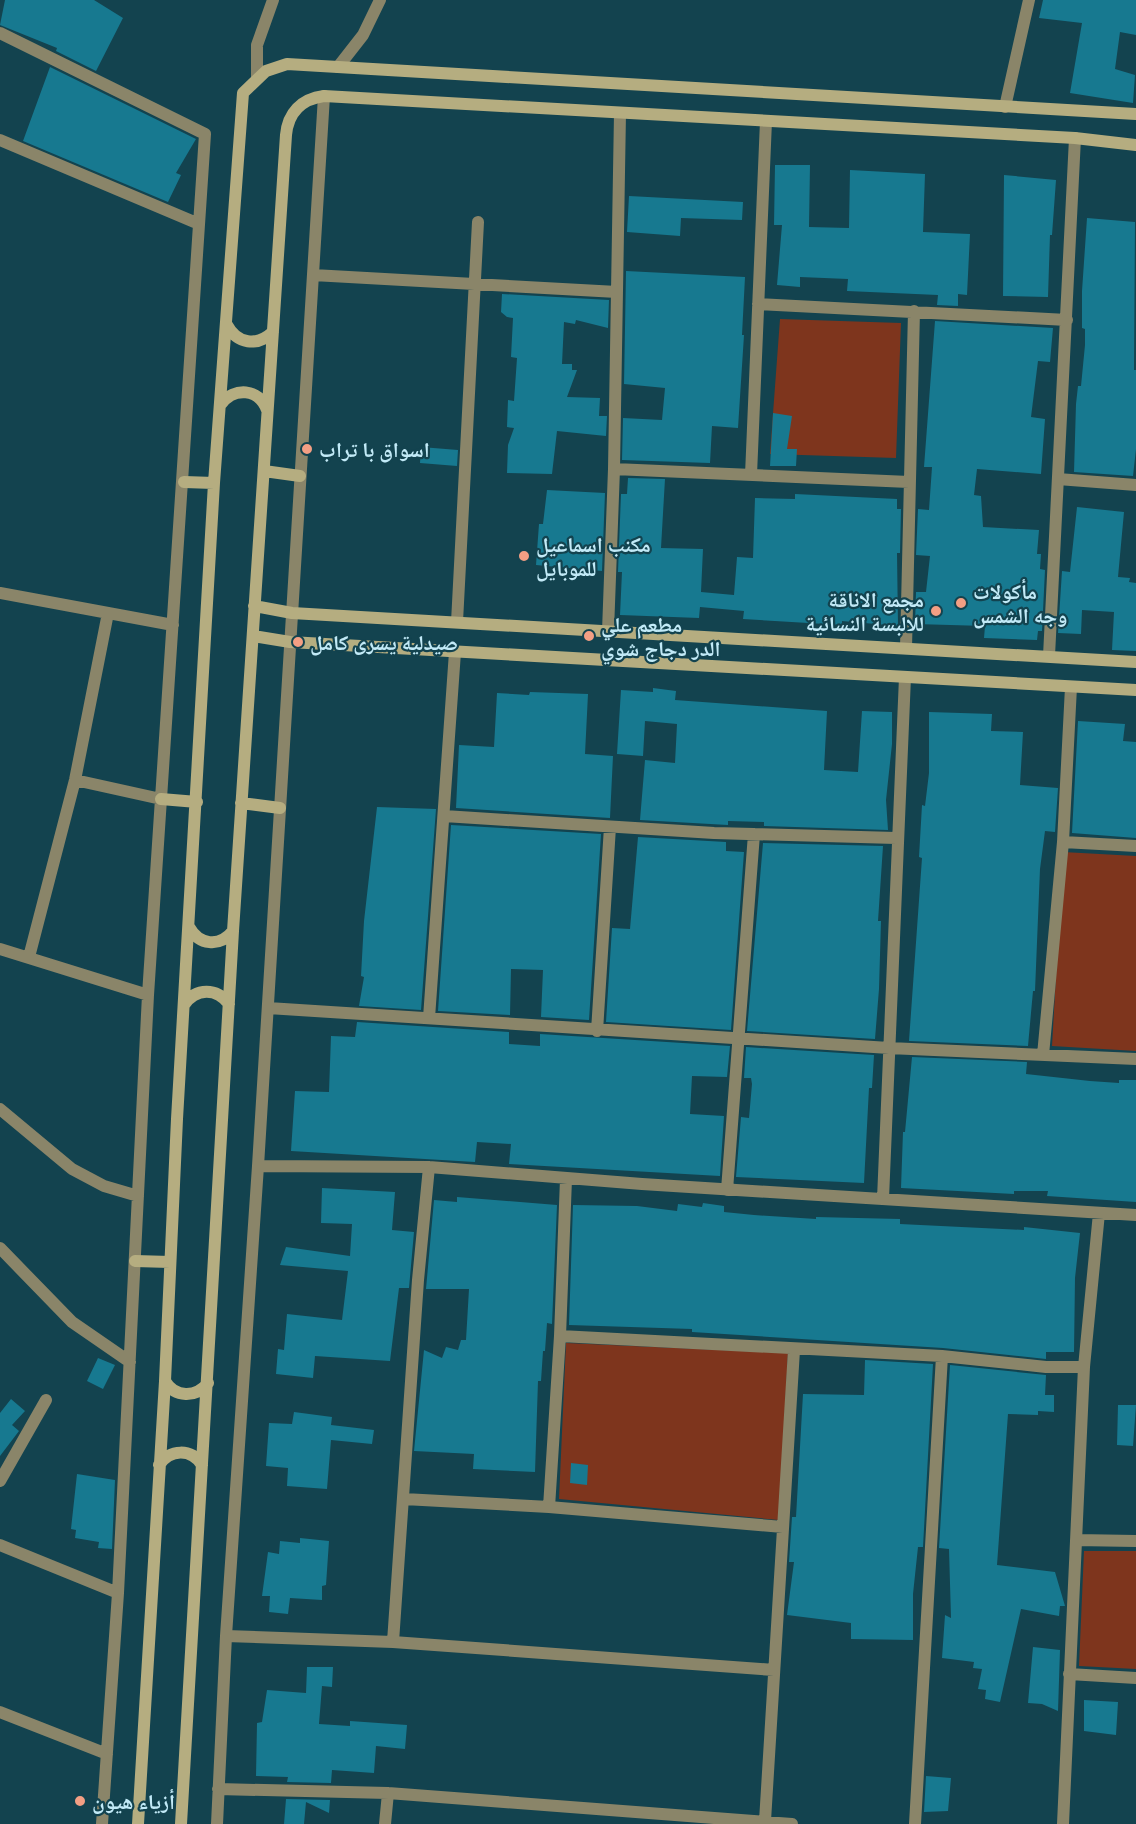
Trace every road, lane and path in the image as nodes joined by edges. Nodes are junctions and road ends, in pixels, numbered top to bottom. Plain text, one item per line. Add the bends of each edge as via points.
1 (273, 0) edge
2 (380, 0) edge
3 (1029, 0) edge
4 (0, 33) edge
5 (338, 68) junction
6 (257, 77) junction
7 (324, 96) junction
8 (1005, 107) junction
9 (620, 113) junction
10 (1136, 114) edge
11 (766, 121) junction
12 (1075, 138) junction
13 (0, 140) edge
14 (1136, 145) edge
15 (478, 222) dead end
16 (199, 224) junction
17 (312, 274) junction
18 (475, 285) junction
19 (617, 292) junction
20 (758, 303) junction
21 (915, 311) junction
22 (1067, 320) junction
23 (227, 325) junction
24 (273, 332) junction
25 (221, 404) junction
26 (267, 411) junction
27 (614, 469) junction
28 (264, 471) junction
29 (751, 475) junction
30 (300, 476) junction
31 (1058, 479) junction
32 (184, 482) junction
33 (909, 482) junction
34 (214, 483) junction
35 (1136, 485) edge
36 (0, 593) edge
37 (254, 606) junction
38 (108, 613) junction
39 (292, 613) junction
40 (457, 622) junction
41 (172, 625) junction
42 (608, 631) junction
43 (253, 636) junction
44 (290, 642) junction
45 (906, 648) junction
46 (455, 652) junction
47 (1048, 656) junction
48 (1136, 662) edge
49 (905, 677) junction
50 (1071, 687) junction
51 (1136, 690) edge
52 (75, 780) junction
53 (161, 799) junction
54 (197, 802) junction
55 (242, 803) junction
56 (280, 808) junction
57 (444, 816) junction
58 (610, 827) junction
59 (754, 834) junction
60 (896, 838) junction
61 (1063, 842) junction
62 (1136, 846) edge
63 (189, 927) junction
64 (232, 931) junction
65 (0, 949) edge
66 (29, 957) junction
67 (148, 994) junction
68 (229, 1004) junction
69 (184, 1005) junction
70 (268, 1008) junction
71 (429, 1018) junction
72 (597, 1031) junction
73 (740, 1039) junction
74 (888, 1048) junction
75 (1043, 1055) junction
76 (1136, 1059) edge
77 (0, 1109) edge
78 (258, 1166) junction
79 (429, 1167) junction
80 (566, 1179) junction
81 (726, 1190) junction
82 (138, 1196) junction
83 (883, 1199) junction
84 (1099, 1213) junction
85 (1136, 1215) edge
86 (0, 1248) edge
87 (135, 1261) junction
88 (170, 1262) junction
89 (560, 1336) junction
90 (794, 1350) junction
91 (942, 1356) junction
92 (130, 1362) junction
93 (1084, 1366) junction
94 (165, 1381) junction
95 (208, 1383) junction
96 (46, 1400) dead end
97 (159, 1465) junction
98 (202, 1465) junction
99 (0, 1481) edge
100 (404, 1499) junction
101 (549, 1507) junction
102 (783, 1527) junction
103 (1076, 1540) junction
104 (1136, 1541) edge
105 (0, 1545) edge
106 (118, 1593) junction
107 (226, 1636) junction
108 (393, 1642) junction
109 (774, 1670) junction
110 (1069, 1674) junction
111 (1136, 1678) edge
112 (0, 1712) edge
113 (107, 1754) junction
114 (218, 1789) junction
115 (388, 1793) junction
116 (696, 1820) edge
117 (765, 1821) junction
118 (102, 1824) edge
119 (138, 1824) edge
120 (181, 1824) edge
121 (217, 1824) edge
122 (385, 1824) edge
123 (792, 1824) edge
124 (915, 1824) edge
125 (1063, 1824) edge

1 - 6 street via 257,45
2 - 5 street via 363,35
3 - 8 street
4 - 16 street via 205,134
5 - 6 street via 287,64
5 - 8 street
6 - 23 street via 243,93 240,106
7 - 9 street
7 - 17 street
7 - 24 street via 305,101 287,125
8 - 10 street
9 - 11 street
9 - 19 street
11 - 12 street
11 - 20 street
12 - 14 street
12 - 22 street
13 - 16 street
15 - 18 street
16 - 32 street
17 - 18 street
17 - 30 street
18 - 19 street
18 - 40 street
19 - 27 street
20 - 21 street
20 - 29 street
21 - 22 street
21 - 33 street
22 - 31 street
23 - 24 street via 235,336 248,342
23 - 25 street
24 - 26 street
25 - 26 street via 230,395 243,392 261,399
25 - 34 street
26 - 28 street
27 - 29 street
27 - 42 street
28 - 30 street
28 - 37 street
29 - 33 street
30 - 39 street
31 - 35 street
31 - 47 street
32 - 34 street
32 - 41 street
33 - 45 street
34 - 54 street
36 - 38 street
37 - 39 street
37 - 43 street
38 - 41 street
38 - 52 street
39 - 40 street
39 - 44 street
40 - 42 street
41 - 53 street
42 - 45 street
43 - 44 street
43 - 55 street
44 - 46 street
44 - 56 street
45 - 47 street
46 - 49 street
46 - 57 street
47 - 48 street
49 - 50 street
49 - 60 street
50 - 51 street
50 - 61 street
52 - 53 street
52 - 66 street
53 - 54 street
53 - 67 street
54 - 63 street
55 - 56 street
55 - 64 street
56 - 70 street
57 - 58 street
57 - 71 street
58 - 59 street
58 - 72 street
59 - 60 street
59 - 73 street
60 - 74 street
61 - 62 street
61 - 75 street
63 - 64 street via 197,938 209,943 222,940
63 - 69 street
64 - 68 street
65 - 66 street
66 - 67 street
67 - 82 street
68 - 69 street via 215,992 203,991
68 - 95 street
69 - 88 street
70 - 71 street
70 - 78 street
71 - 72 street
72 - 73 street
73 - 74 street
73 - 81 street
74 - 75 street
74 - 83 street
75 - 76 street
77 - 82 street via 72,1169 104,1186
78 - 79 street
78 - 107 street
79 - 80 street
79 - 100 street
80 - 81 street
80 - 89 street
81 - 83 street
82 - 87 street
83 - 84 street
84 - 85 street
84 - 93 street
86 - 92 street via 72,1322
87 - 88 street
87 - 92 street
88 - 94 street
89 - 90 street
89 - 101 street
90 - 91 street
90 - 102 street
91 - 93 street via 1046,1367
91 - 124 street
92 - 106 street
93 - 103 street
94 - 95 street via 172,1390 183,1394 194,1394
94 - 97 street
95 - 98 street
96 - 99 street
97 - 98 street via 177,1452 189,1453
97 - 119 street
98 - 120 street
100 - 101 street
100 - 108 street
101 - 102 street
102 - 109 street
103 - 104 street
103 - 110 street
105 - 106 street
106 - 113 street
107 - 108 street
107 - 114 street
108 - 109 street
109 - 117 street
110 - 111 street
110 - 125 street
112 - 113 street
113 - 118 street
114 - 115 street
114 - 121 street
115 - 116 street
115 - 122 street
116 - 117 street
117 - 123 street

